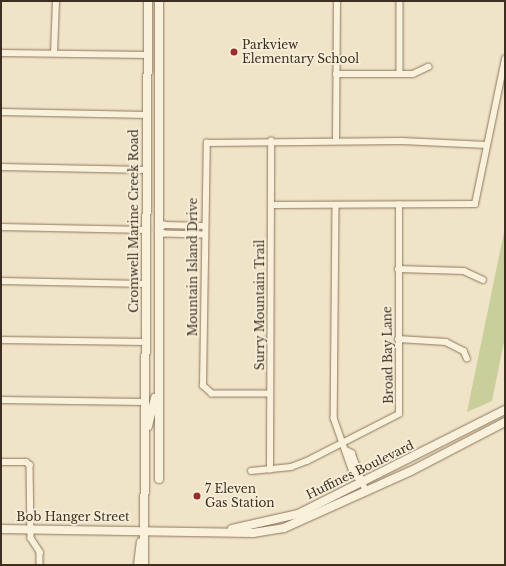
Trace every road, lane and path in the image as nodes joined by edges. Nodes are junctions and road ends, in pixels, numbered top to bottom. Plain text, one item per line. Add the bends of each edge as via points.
1 (56, 1) edge
2 (148, 1) edge
3 (159, 1) edge
4 (337, 1) edge
5 (400, 1) edge
6 (1, 53) edge
7 (54, 54) junction
8 (148, 55) junction
9 (159, 55) junction
10 (505, 59) edge
11 (428, 67) dead end
12 (336, 74) junction
13 (400, 74) junction
14 (1, 112) edge
15 (147, 114) junction
16 (272, 141) junction
17 (336, 141) junction
18 (487, 145) junction
19 (1, 167) edge
20 (147, 170) junction
21 (271, 205) junction
22 (336, 205) junction
23 (399, 205) junction
24 (204, 226) junction
25 (1, 227) edge
26 (147, 230) junction
27 (158, 230) junction
28 (204, 234) junction
29 (398, 269) junction
30 (483, 280) dead end
31 (1, 281) edge
32 (146, 284) junction
33 (398, 339) junction
34 (1, 340) edge
35 (146, 342) junction
36 (467, 358) dead end
37 (158, 384) junction
38 (270, 394) junction
39 (1, 400) edge
40 (145, 402) junction
41 (505, 410) edge
42 (505, 422) edge
43 (342, 440) junction
44 (145, 441) junction
45 (1, 462) edge
46 (270, 470) junction
47 (251, 471) dead end
48 (159, 479) dead end
49 (362, 481) junction
50 (366, 491) junction
51 (1, 529) edge
52 (31, 529) junction
53 (144, 530) junction
54 (219, 532) junction
55 (40, 565) edge
56 (138, 565) edge
57 (144, 565) edge

1 - 7 street
2 - 8 main road, Cromwell Marine Creek Road
3 - 9 main road, Cromwell Marine Creek Road
4 - 12 street
5 - 13 street
6 - 7 street
7 - 8 street
8 - 9 main road
8 - 15 main road, Cromwell Marine Creek Road
9 - 27 main road, Cromwell Marine Creek Road
10 - 18 street
11 - 13 street via 419,73
12 - 13 street
12 - 17 street
14 - 15 street
15 - 20 main road, Cromwell Marine Creek Road
16 - 17 street
16 - 21 street, Surry Mountain Trail
16 - 24 street, Mountain Island Drive via 206,143
17 - 18 street
18 - 23 street via 474,204
19 - 20 street
20 - 26 main road, Cromwell Marine Creek Road
21 - 22 street
21 - 38 street, Surry Mountain Trail
22 - 23 street
22 - 43 street via 333,409
23 - 29 street, Broad Bay Lane
24 - 27 street via 164,225
24 - 28 street, Mountain Island Drive
25 - 26 street
26 - 27 main road
26 - 32 main road, Cromwell Marine Creek Road
27 - 28 street via 164,234
27 - 37 main road, Cromwell Marine Creek Road
28 - 38 street, Mountain Island Drive via 205,390 212,394
29 - 30 street via 464,271
29 - 33 street, Broad Bay Lane
31 - 32 street
32 - 35 main road, Cromwell Marine Creek Road
33 - 36 street via 446,342 464,351
33 - 43 street, Broad Bay Lane via 399,414
34 - 35 street
35 - 40 main road, Cromwell Marine Creek Road
37 - 44 main road, Cromwell Marine Creek Road
37 - 48 main road, Cromwell Marine Creek Road
38 - 46 street, Surry Mountain Trail
39 - 40 street
40 - 44 main road, Cromwell Marine Creek Road
41 - 49 main road, Huffines Boulevard
42 - 50 main road, Huffines Boulevard
43 - 46 street, Broad Bay Lane via 307,461
43 - 49 street via 354,475
44 - 53 main road, Cromwell Marine Creek Road
45 - 52 street via 26,462 30,466
46 - 47 street, Broad Bay Lane
49 - 50 street
49 - 54 main road, Huffines Boulevard via 298,514
50 - 54 main road, Huffines Boulevard via 308,520 284,528 253,534
51 - 52 main road, Bob Hanger Street
52 - 53 main road, Bob Hanger Street
52 - 55 street
53 - 54 main road, Huffines Boulevard
53 - 56 main road, Cromwell Marine Creek Road
53 - 57 main road, Cromwell Marine Creek Road

